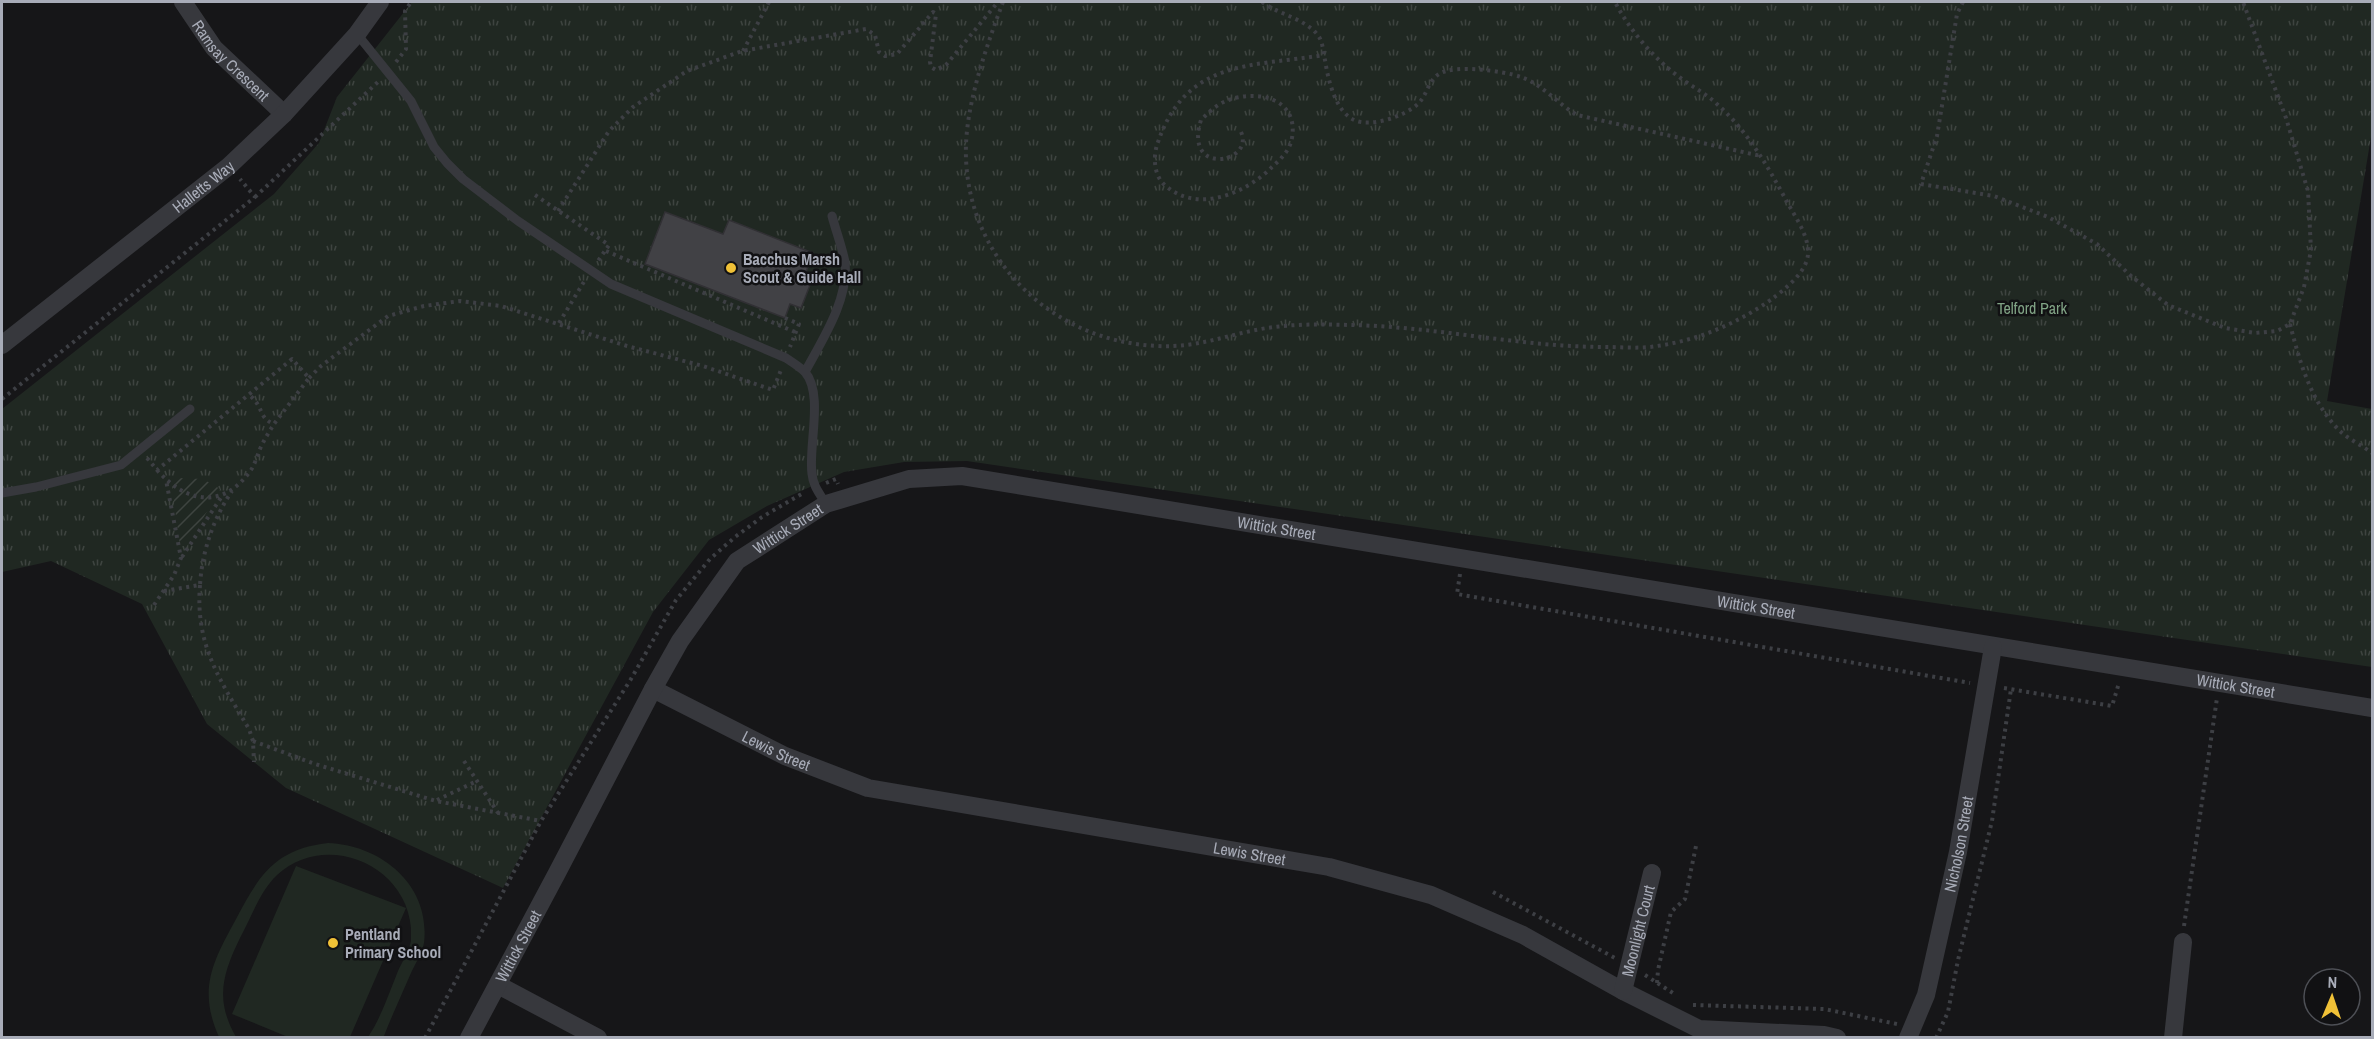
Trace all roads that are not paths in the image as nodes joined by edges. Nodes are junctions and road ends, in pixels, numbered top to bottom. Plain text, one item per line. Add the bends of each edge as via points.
1 (183, 2) edge
2 (380, 2) edge
3 (357, 33) junction
4 (284, 114) junction
5 (832, 216) dead end
6 (2, 345) edge
7 (805, 372) junction
8 (190, 409) dead end
9 (2, 493) edge
10 (826, 504) junction
11 (1993, 646) junction
12 (653, 689) junction
13 (2373, 708) edge
14 (1652, 873) dead end
15 (2183, 942) road end
16 (498, 985) junction
17 (1623, 991) junction
18 (1910, 1032) edge
19 (469, 1038) edge
20 (598, 1038) edge
21 (1838, 1038) edge
22 (2173, 1038) edge

1 - 4 street, Ramsay Crescent via 214,48
2 - 3 street, Halletts Way
3 - 4 street, Halletts Way
3 - 7 lane via 411,101 434,147 447,163 518,221 611,284 786,358
4 - 6 street, Halletts Way via 229,166
5 - 7 lane via 845,263 844,286 837,309
7 - 10 lane via 814,400 812,475
8 - 9 lane via 121,465
10 - 11 street, Wittick Street via 909,479 962,476
10 - 12 street, Wittick Street via 737,561 680,641
11 - 13 street, Wittick Street
11 - 18 street, Nicholson Street via 1958,852 1926,995
12 - 16 street, Wittick Street
12 - 17 street, Lewis Street via 785,756 868,788 1329,867 1431,895 1523,935
14 - 17 street, Moonlight Court
15 - 22 street
16 - 19 street, Wittick Street
16 - 20 street
17 - 21 street, Lewis Street via 1699,1029

